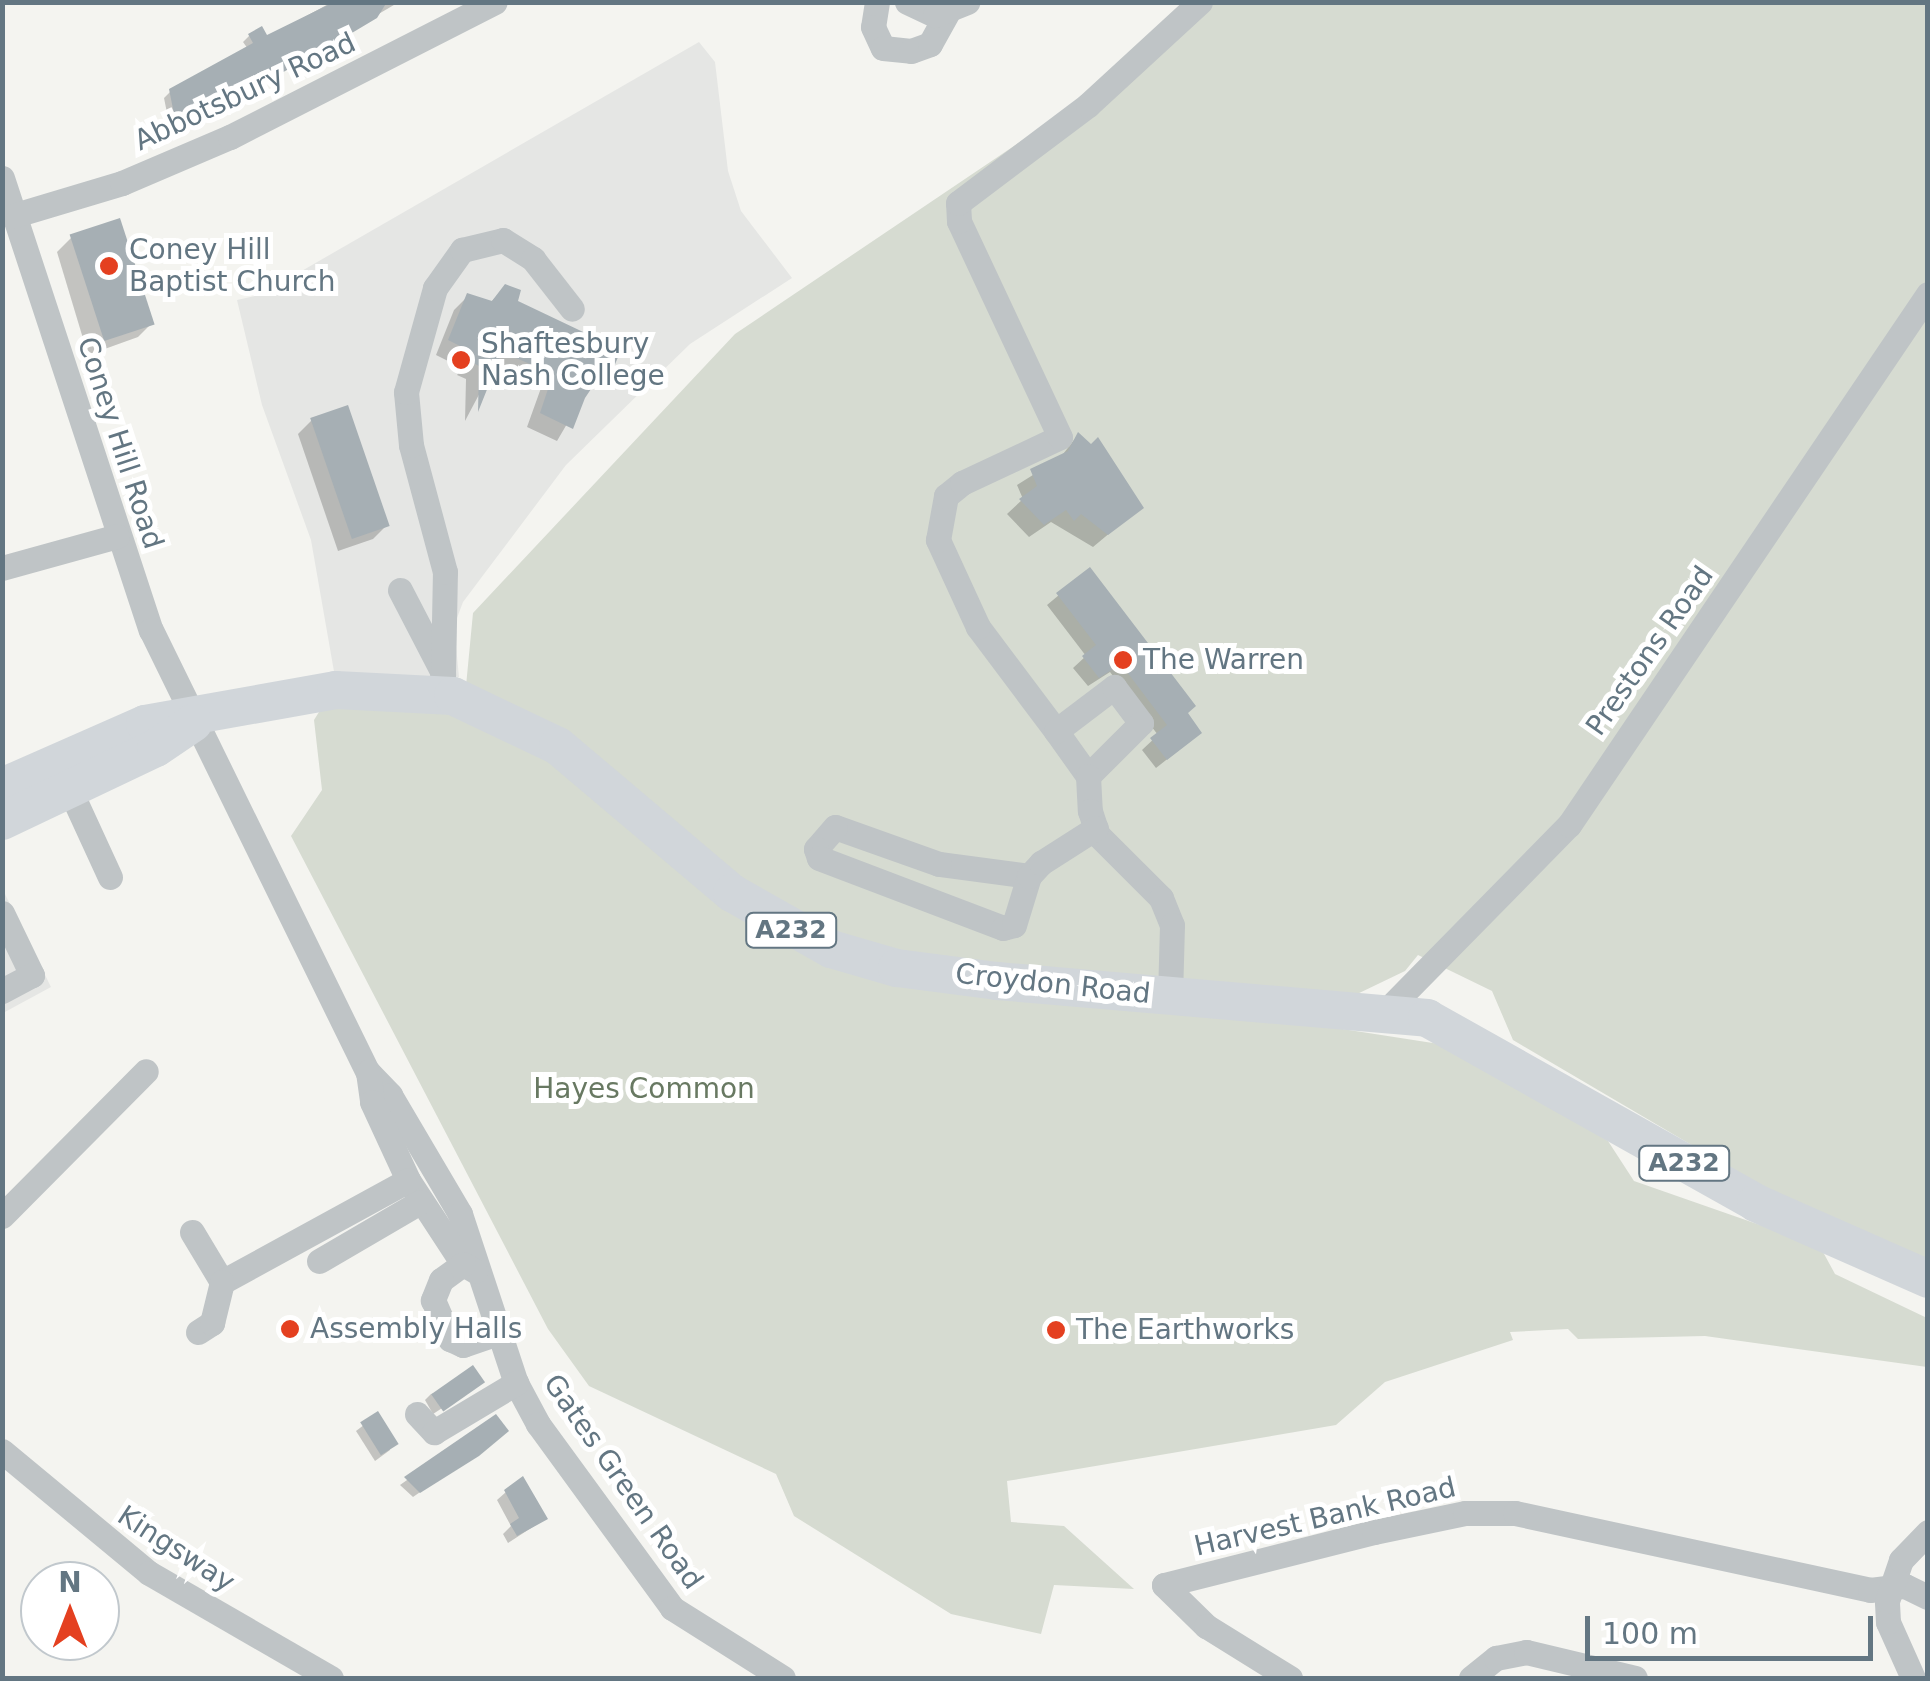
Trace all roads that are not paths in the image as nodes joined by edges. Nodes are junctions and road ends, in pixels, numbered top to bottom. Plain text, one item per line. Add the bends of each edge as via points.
1 (496, 2) edge
2 (877, 2) edge
3 (907, 2) edge
4 (1200, 2) edge
5 (957, 8) edge
6 (2, 178) edge
7 (12, 216) junction
8 (1928, 294) edge
9 (572, 309) dead end
10 (117, 536) junction
11 (2, 568) edge
12 (400, 590) dead end
13 (440, 683) junction
14 (199, 719) junction
15 (1056, 731) junction
16 (63, 775) junction
17 (1088, 776) junction
18 (2, 788) edge
19 (2, 821) edge
20 (1096, 828) junction
21 (1029, 876) junction
22 (110, 877) dead end
23 (2, 913) edge
24 (2, 990) edge
25 (1170, 996) junction
26 (1386, 1011) junction
27 (146, 1071) dead end
28 (368, 1072) junction
29 (414, 1191) junction
30 (2, 1216) edge
31 (192, 1232) dead end
32 (319, 1261) dead end
33 (469, 1267) junction
34 (1928, 1280) edge
35 (222, 1282) junction
36 (198, 1332) dead end
37 (498, 1333) junction
38 (516, 1383) junction
39 (417, 1414) dead end
40 (2, 1451) edge
41 (1928, 1532) edge
42 (1890, 1585) junction
43 (1928, 1597) edge
44 (317, 1675) edge
45 (783, 1678) edge
46 (1290, 1678) edge
47 (1471, 1678) edge
48 (1635, 1678) edge
49 (1913, 1678) edge

1 - 7 street, Abbotsbury Road via 230,136 122,183
2 - 5 street via 873,27 883,48 911,51 930,44
3 - 5 street via 912,10
4 - 15 street via 1088,105 958,203 959,221 1060,437 946,496 938,540 978,627
6 - 7 street, Coney Hill Road
7 - 10 street, Coney Hill Road
8 - 26 street, Prestons Road via 1569,825
9 - 13 street via 525,252 503,240 462,250 435,288 406,404 445,572
10 - 11 street
10 - 14 street, Coney Hill Road via 151,630
12 - 13 street
13 - 14 highway, Croydon Road / A232 via 336,690
13 - 25 highway, Croydon Road / A232 via 558,746 732,894 832,949 897,968
14 - 16 highway, Croydon Road / A232
14 - 28 street, Gates Green Road
15 - 17 street
15 - 17 street via 1114,687 1132,711 1140,724
16 - 18 highway, Croydon Road / A232
16 - 19 highway, Croydon Road / A232
16 - 22 street
17 - 20 street
20 - 21 street
20 - 25 street via 1161,898 1172,925
21 - 21 street via 938,864 829,827 816,849 819,858 1004,928 1014,925
23 - 24 street via 32,975
25 - 26 highway, Croydon Road / A232
26 - 34 highway, Croydon Road / A232 via 1451,1027 1724,1187
27 - 30 street
28 - 29 street, Gates Green Road via 372,1102
28 - 33 street, Gates Green Road via 390,1096 460,1214
29 - 32 street
29 - 33 street, Gates Green Road
29 - 35 street
31 - 35 street
33 - 37 street, Gates Green Road
33 - 37 street via 441,1280 434,1300 450,1340 463,1345
35 - 36 street via 212,1323
37 - 38 street, Gates Green Road
38 - 39 street via 434,1432
38 - 45 street, Gates Green Road via 538,1424 672,1608
40 - 44 street, Kingsway via 149,1572
41 - 42 street via 1901,1560
42 - 43 street
42 - 46 street, Harvest Bank Road via 1870,1590 1515,1513 1465,1513 1164,1585 1206,1626
42 - 49 street via 1888,1622
47 - 48 street via 1496,1658 1526,1652

